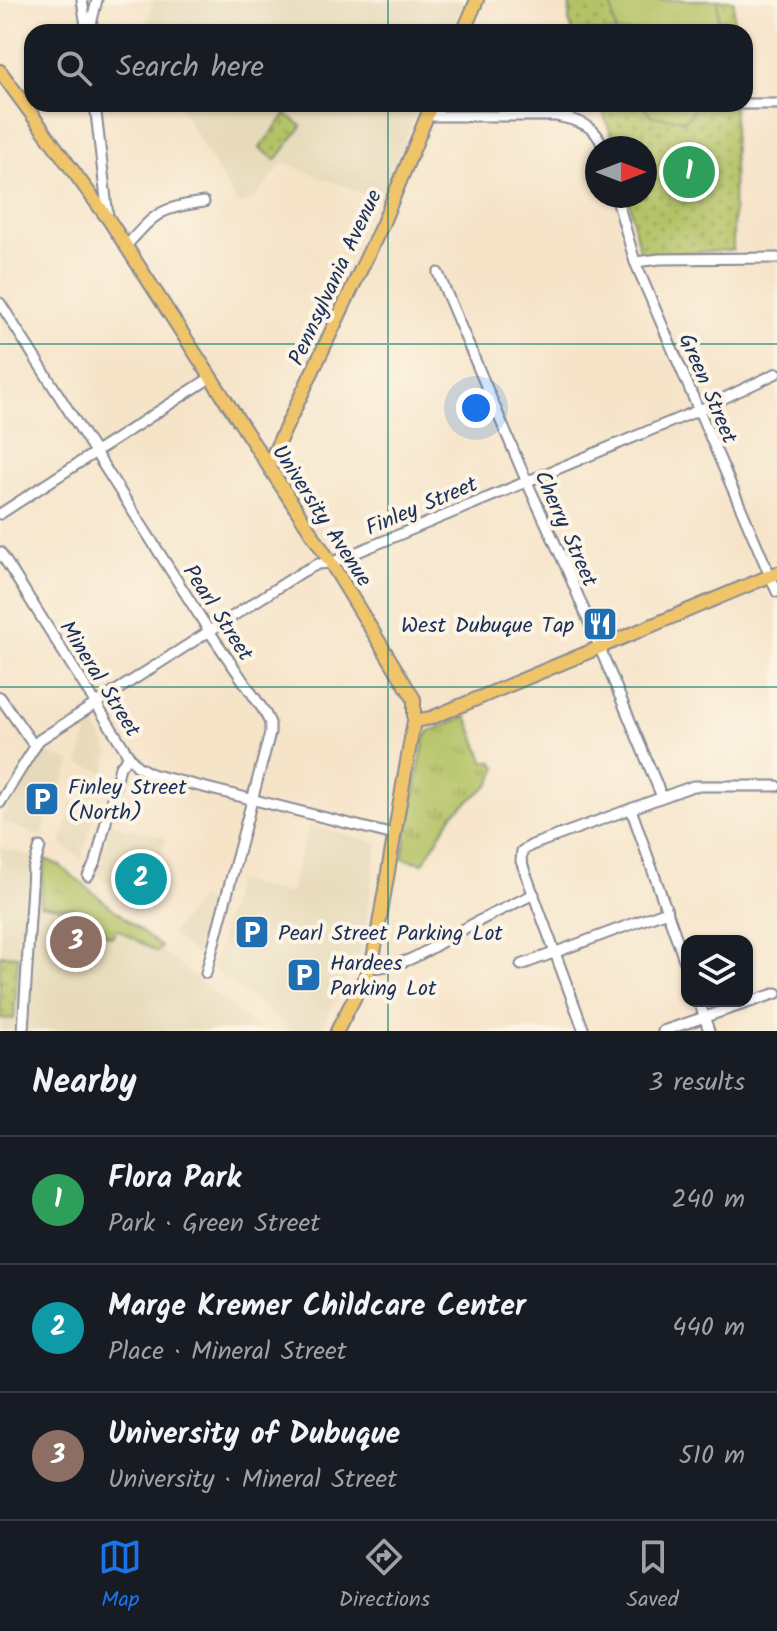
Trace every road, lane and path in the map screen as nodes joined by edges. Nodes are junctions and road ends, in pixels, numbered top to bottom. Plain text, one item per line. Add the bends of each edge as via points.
1 (82, 0) edge
2 (97, 0) edge
3 (477, 0) edge
4 (86, 24) edge
5 (90, 24) edge
6 (466, 24) edge
7 (0, 71) edge
8 (24, 104) edge
9 (753, 104) edge
10 (777, 104) edge
11 (30, 112) edge
12 (96, 112) edge
13 (428, 112) edge
14 (471, 112) edge
15 (597, 136) edge
16 (204, 202) dead end
17 (619, 208) edge
18 (109, 220) junction
19 (126, 246) junction
20 (777, 258) edge
21 (635, 262) junction
22 (438, 273) dead end
23 (0, 303) edge
24 (777, 373) edge
25 (210, 378) junction
26 (699, 410) junction
27 (95, 452) junction
28 (268, 465) junction
29 (526, 480) junction
30 (0, 514) edge
31 (0, 552) edge
32 (331, 563) junction
33 (774, 574) edge
34 (777, 592) edge
35 (209, 630) junction
36 (597, 647) junction
37 (0, 697) edge
38 (97, 705) junction
39 (414, 721) junction
40 (35, 747) junction
41 (129, 756) junction
42 (777, 786) edge
43 (662, 797) junction
44 (251, 798) junction
45 (0, 803) edge
46 (631, 809) junction
47 (394, 835) junction
48 (40, 847) dead end
49 (88, 876) dead end
50 (534, 894) junction
51 (667, 911) junction
52 (681, 951) edge
53 (556, 952) junction
54 (521, 965) dead end
55 (370, 968) junction
56 (206, 973) dead end
57 (777, 993) edge
58 (701, 1007) edge
59 (705, 1018) junction
60 (23, 1031) edge
61 (337, 1031) edge
62 (584, 1031) edge
63 (663, 1031) edge
64 (709, 1031) edge

1 - 4 street
2 - 5 street
3 - 6 main road
7 - 8 main road, University Avenue
9 - 10 street
11 - 18 main road, University Avenue
12 - 18 street
13 - 28 main road, Pennsylvania Avenue via 382,225
14 - 15 street via 572,119
16 - 19 street via 170,207
17 - 21 street, Green Street
18 - 19 main road, University Avenue
19 - 25 main road, University Avenue
20 - 21 street
21 - 26 street, Green Street
22 - 29 street, Cherry Street
23 - 27 street, Pearl Street
24 - 26 street, Finley Street
25 - 27 street
25 - 28 main road, University Avenue
26 - 29 street, Finley Street
26 - 33 street, Green Street
27 - 30 street
27 - 35 street, Pearl Street
28 - 32 main road, University Avenue
29 - 32 street, Finley Street
29 - 36 street, Cherry Street
31 - 38 street, Mineral Street
32 - 35 street, Finley Street via 302,572
32 - 39 main road, University Avenue via 409,688
33 - 34 street, Green Street
33 - 36 main road
35 - 38 street, Finley Street
35 - 44 street, Pearl Street via 270,723
36 - 39 main road
36 - 43 street, Cherry Street
37 - 40 street
38 - 40 street, Finley Street
38 - 41 street, Mineral Street
39 - 47 main road, University Avenue
40 - 45 street, Finley Street
41 - 44 street via 151,774
41 - 49 street, Mineral Street via 120,767
42 - 43 street via 698,785
43 - 46 street
44 - 47 street
44 - 56 street, Pearl Street
46 - 50 street via 522,851
46 - 51 street
47 - 55 main road, University Avenue
48 - 60 street via 33,870
50 - 53 street
50 - 55 street via 414,959
51 - 52 street
51 - 53 street
53 - 54 street
53 - 62 street
55 - 61 main road, University Avenue
57 - 59 street
58 - 59 street
59 - 63 street
59 - 64 street

